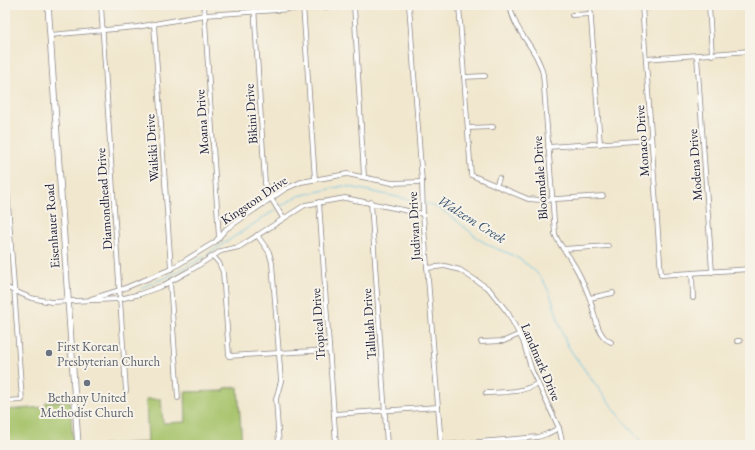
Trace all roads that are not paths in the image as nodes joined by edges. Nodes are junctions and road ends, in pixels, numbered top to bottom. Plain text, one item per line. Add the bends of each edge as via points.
1 (48, 5) edge
2 (101, 5) edge
3 (204, 5) edge
4 (254, 5) edge
5 (350, 5) edge
6 (354, 5) edge
7 (409, 5) edge
8 (459, 5) edge
9 (510, 5) edge
10 (590, 5) edge
11 (680, 5) edge
12 (709, 5) edge
13 (642, 6) edge
14 (304, 7) edge
15 (254, 11) junction
16 (591, 14) junction
17 (205, 15) junction
18 (572, 15) dead end
19 (154, 25) junction
20 (103, 31) junction
21 (50, 35) junction
22 (750, 52) edge
23 (712, 55) junction
24 (697, 56) junction
25 (646, 59) junction
26 (485, 76) dead end
27 (464, 78) junction
28 (493, 126) dead end
29 (468, 128) junction
30 (652, 140) junction
31 (600, 144) junction
32 (548, 147) junction
33 (5, 160) edge
34 (364, 178) junction
35 (499, 178) dead end
36 (315, 180) junction
37 (422, 182) junction
38 (496, 186) junction
39 (603, 196) dead end
40 (271, 198) junction
41 (552, 199) junction
42 (319, 202) junction
43 (371, 202) junction
44 (423, 214) junction
45 (283, 218) junction
46 (257, 235) junction
47 (219, 238) junction
48 (608, 246) dead end
49 (563, 249) junction
50 (213, 256) junction
51 (427, 268) junction
52 (171, 269) junction
53 (750, 269) edge
54 (712, 272) junction
55 (692, 273) junction
56 (170, 282) junction
57 (5, 287) edge
58 (120, 290) junction
59 (14, 291) junction
60 (613, 293) dead end
61 (590, 298) junction
62 (693, 298) dead end
63 (88, 299) junction
64 (120, 299) junction
65 (68, 301) junction
66 (520, 334) junction
67 (482, 342) dead end
68 (611, 342) dead end
69 (330, 350) junction
70 (279, 354) junction
71 (538, 383) junction
72 (126, 391) dead end
73 (486, 393) dead end
74 (178, 398) dead end
75 (5, 402) edge
76 (438, 407) junction
77 (385, 410) junction
78 (334, 414) junction
79 (559, 428) junction
80 (78, 445) edge
81 (279, 445) edge
82 (336, 445) edge
83 (387, 445) edge
84 (441, 445) edge
85 (563, 445) edge

1 - 21 main road, Eisenhauer Road
2 - 20 street, Diamondhead Drive
3 - 17 street, Moana Drive
4 - 15 street, Bikini Drive
5 - 14 street
6 - 34 street
7 - 37 street, Judivan Drive
8 - 27 street
9 - 32 street, Bloomdale Drive via 517,27 542,68
10 - 16 street
11 - 13 street
12 - 23 street
13 - 25 street, Monaco Drive
14 - 15 street
14 - 36 street
15 - 17 street
15 - 40 street, Bikini Drive via 265,184
16 - 18 street
16 - 31 street
17 - 19 street
17 - 47 street, Moana Drive
19 - 20 street
19 - 52 street, Waikiki Drive
20 - 21 street
20 - 58 street, Diamondhead Drive
21 - 65 main road, Eisenhauer Road
22 - 23 street
23 - 24 street
24 - 25 street
24 - 54 street, Modena Drive
25 - 30 street, Monaco Drive
26 - 27 street
27 - 29 street
28 - 29 street
29 - 38 street via 471,175
30 - 31 street
30 - 55 street, Monaco Drive via 661,275
31 - 32 street
32 - 41 street, Bloomdale Drive
33 - 59 street
34 - 36 street, Kingston Drive via 343,174
34 - 37 street, Kingston Drive via 397,184
35 - 38 street
36 - 40 street, Kingston Drive via 296,184
37 - 44 street, Judivan Drive
38 - 41 street via 528,198
39 - 41 street
40 - 45 street, Bikini Drive
40 - 47 street, Kingston Drive via 226,229
41 - 49 street, Bloomdale Drive via 555,234
42 - 43 street, Kingston Drive via 345,198
42 - 45 street, Kingston Drive via 303,206
42 - 69 street, Tropical Drive
43 - 44 street, Kingston Drive
43 - 77 street, Tallulah Drive
44 - 51 street, Judivan Drive
45 - 46 street, Kingston Drive
46 - 50 street, Kingston Drive via 239,247 221,251
46 - 70 street via 271,258
47 - 52 street, Kingston Drive
48 - 49 street
49 - 61 street, Bloomdale Drive
50 - 56 street, Kingston Drive
50 - 70 street via 223,272 229,356
51 - 66 street, Landmark Drive via 457,268 486,287 508,313
51 - 76 street, Judivan Drive
52 - 58 street, Kingston Drive
53 - 54 street
54 - 55 street
55 - 62 street
56 - 64 street, Kingston Drive
56 - 74 street
57 - 59 street, Kingston Drive
58 - 63 street, Kingston Drive
58 - 64 street, Diamondhead Drive
59 - 65 street, Kingston Drive via 44,301
59 - 75 street via 22,400
60 - 61 street
61 - 68 street, Bloomdale Drive via 601,332
63 - 64 street, Kingston Drive
63 - 65 street, Kingston Drive
64 - 72 street, Diamondhead Drive
65 - 80 main road, Eisenhauer Road
66 - 67 street via 504,340
66 - 71 street, Landmark Drive
69 - 70 street
69 - 78 street, Tropical Drive
70 - 81 street via 281,381 276,399
71 - 73 street via 521,390
71 - 79 street, Landmark Drive
76 - 77 street
76 - 84 street, Judivan Drive
77 - 78 street
77 - 83 street, Tallulah Drive
78 - 82 street, Tropical Drive
79 - 84 street via 538,437
79 - 85 street, Landmark Drive

